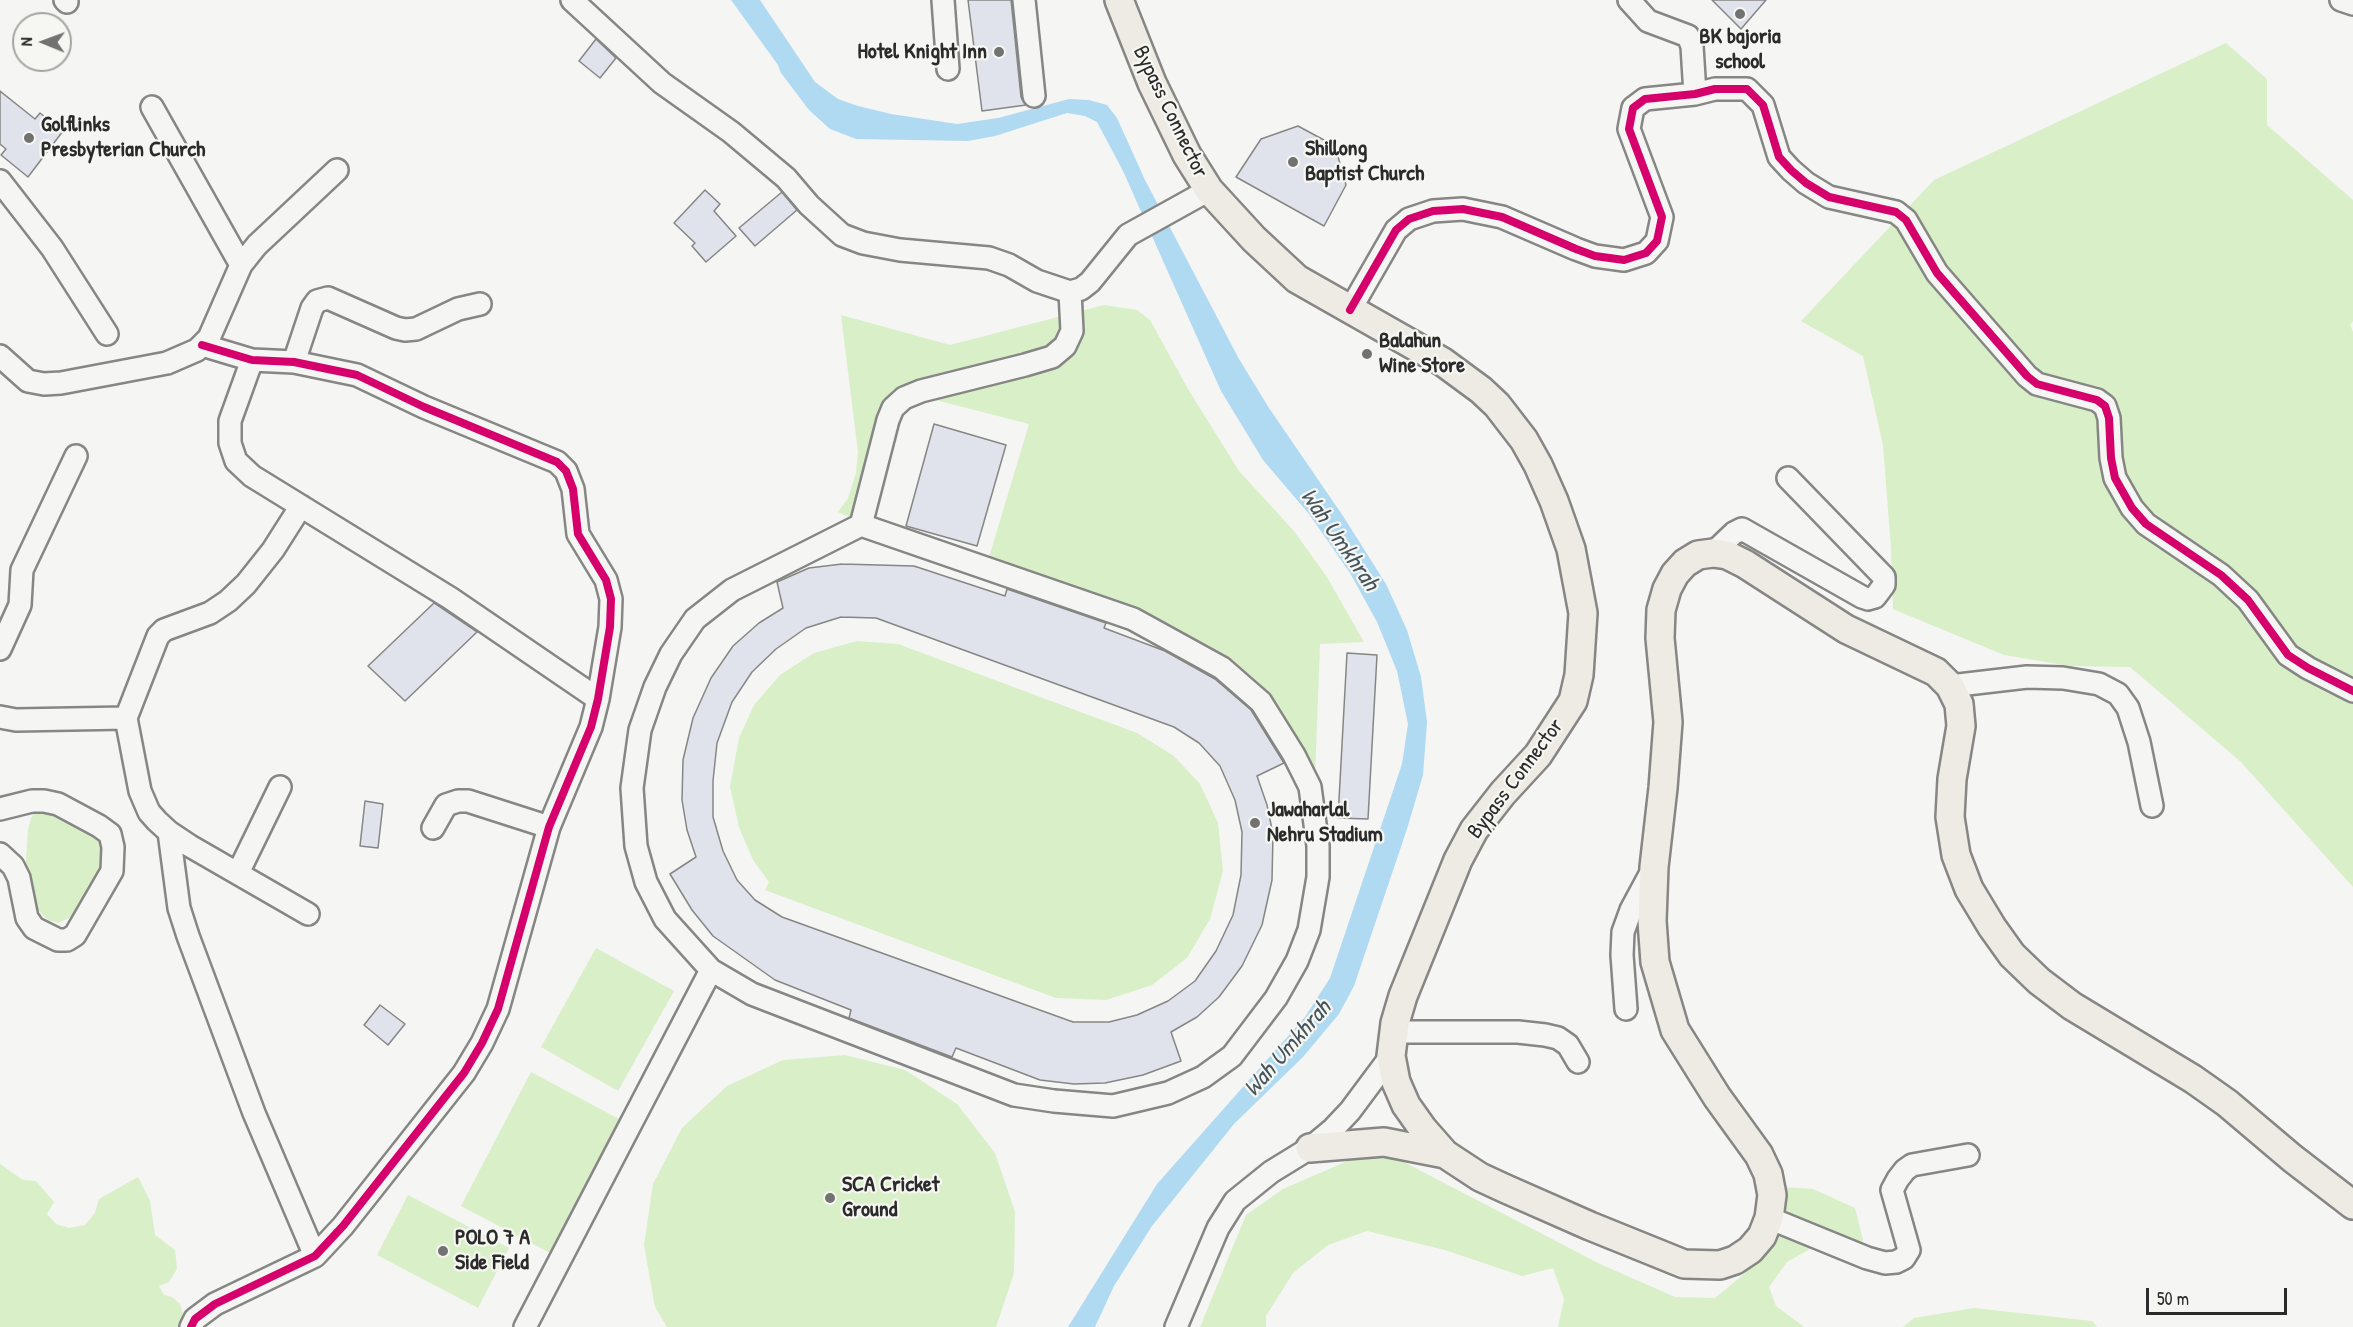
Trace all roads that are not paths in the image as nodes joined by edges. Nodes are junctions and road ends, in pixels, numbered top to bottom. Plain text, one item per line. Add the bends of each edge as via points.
1 (572, 0) edge
2 (943, 0) edge
3 (1024, 0) edge
4 (1119, 0) edge
5 (1629, 0) edge
6 (2341, 0) edge
7 (2353, 4) edge
8 (948, 69) dead end
9 (1695, 94) junction
10 (1034, 96) dead end
11 (152, 107) dead end
12 (337, 170) dead end
13 (0, 181) edge
14 (1209, 190) junction
15 (241, 265) junction
16 (1070, 292) junction
17 (480, 304) dead end
18 (1350, 310) junction
19 (107, 334) dead end
20 (202, 345) junction
21 (0, 356) edge
22 (252, 360) junction
23 (294, 362) junction
24 (76, 456) dead end
25 (1788, 478) dead end
26 (301, 506) junction
27 (861, 525) junction
28 (1713, 553) junction
29 (0, 649) edge
30 (1950, 686) junction
31 (2353, 691) edge
32 (598, 699) junction
33 (0, 717) edge
34 (126, 718) junction
35 (280, 788) dead end
36 (2152, 806) dead end
37 (0, 809) edge
38 (549, 827) junction
39 (433, 828) dead end
40 (169, 832) junction
41 (0, 854) edge
42 (1654, 867) junction
43 (238, 873) junction
44 (308, 914) dead end
45 (711, 970) junction
46 (1626, 1009) dead end
47 (1392, 1044) junction
48 (1578, 1062) dead end
49 (1310, 1148) junction
50 (1445, 1154) junction
51 (1968, 1155) dead end
52 (2353, 1205) edge
53 (1769, 1218) junction
54 (315, 1256) junction
55 (191, 1327) edge
56 (525, 1327) edge
57 (1176, 1327) edge

1 - 16 street via 662,83 731,132 786,178 842,236 900,250 989,258
2 - 8 street
3 - 10 street
4 - 14 main road, Bypass Connector via 1152,83
5 - 9 street via 1648,21 1688,36
6 - 7 street
9 - 18 street via 1645,99 1637,103 1630,117 1629,129 1662,217 1657,241 1646,253 1624,260 1596,256 1502,217 1463,209 1433,211 1409,219 1396,230
9 - 31 street via 1715,89 1747,89 1763,105 1779,157 1806,183 1829,197 1896,212 1905,220 1937,273 2027,376 2037,384 2097,400 2105,406 2115,478 2146,524 2222,575 2248,600 2288,655
11 - 15 street
12 - 15 street via 256,245
13 - 19 street via 52,248
14 - 16 street via 1141,227 1117,246 1089,282
14 - 18 main road, Bypass Connector via 1297,279
15 - 20 street via 209,338
16 - 27 street via 1072,331 1052,357 921,391 893,408
17 - 23 street via 405,330 328,298 317,301
18 - 47 main road, Bypass Connector via 1457,372 1481,390 1511,422 1538,465 1554,501 1571,549 1583,613 1579,675 1573,701 1538,756 1496,802 1458,860 1403,996
20 - 21 street via 167,363 44,384 28,381
20 - 22 street
22 - 23 street
22 - 26 street via 230,421 230,443 236,461 252,476
23 - 32 street via 357,375 536,452 566,471 573,489 578,534 606,580 611,599
24 - 29 street via 22,570 20,605
25 - 28 street via 1884,577 1884,585 1875,597 1862,597 1742,529
26 - 32 street via 450,598
26 - 34 street via 273,550 228,601 158,636
27 - 45 street via 732,590 695,619 671,654 640,730 632,788 636,846 665,919
27 - 45 street via 1133,619 1222,668 1262,702 1310,786 1318,877 1310,930 1276,999 1232,1056 1203,1077 1168,1093 1113,1106 1014,1095 752,994
28 - 30 main road via 1745,564 1846,629 1936,672
28 - 42 main road via 1698,555 1685,563 1667,589 1661,610 1668,722
30 - 36 street via 2027,677 2054,678 2099,684 2118,694 2128,708 2139,742
30 - 52 main road via 1959,704 1961,726 1950,818 1956,855 1969,890 2012,955 2072,1006 2227,1103
32 - 38 street via 591,727
33 - 34 street
34 - 40 street via 140,791 149,812
35 - 43 street
37 - 41 street via 44,801 99,825 110,834 112,871 75,935 58,940 34,928 27,918 19,878
38 - 39 street via 458,801 446,805
38 - 54 street via 498,1009 482,1043 450,1091
40 - 43 street
40 - 54 street via 179,908 188,936 254,1113
42 - 46 street via 1623,932
42 - 53 main road via 1655,962 1675,1030 1759,1155 1772,1195
43 - 44 street
45 - 56 street
47 - 48 street via 1518,1032 1558,1038 1568,1045
47 - 49 street, Bypass Connector via 1350,1111
47 - 50 main road via 1396,1082 1406,1105
49 - 50 main road via 1384,1142
49 - 57 street, Bypass Connector via 1235,1201 1218,1228
50 - 53 main road via 1506,1189 1684,1264 1720,1265 1736,1260 1762,1236
51 - 53 street via 1912,1166 1898,1179 1892,1190 1909,1250 1896,1262 1868,1258
54 - 55 street via 215,1304 195,1319

